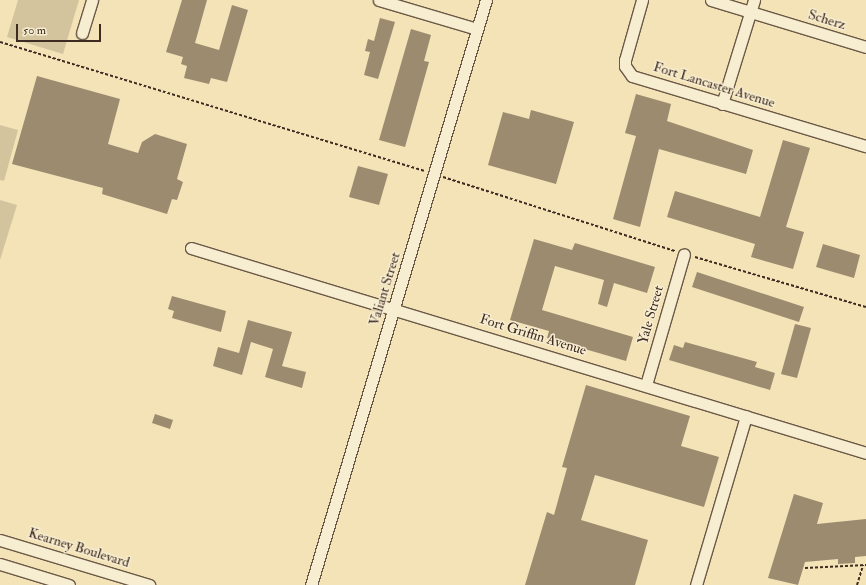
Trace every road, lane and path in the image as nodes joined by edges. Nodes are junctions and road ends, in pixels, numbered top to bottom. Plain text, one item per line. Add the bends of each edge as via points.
1 (92, 0) edge
2 (379, 0) edge
3 (486, 0) edge
4 (642, 0) edge
5 (711, 0) edge
6 (754, 0) edge
7 (750, 12) junction
8 (477, 30) junction
9 (82, 33) dead end
10 (866, 47) edge
11 (722, 104) junction
12 (866, 146) edge
13 (190, 248) dead end
14 (684, 254) dead end
15 (395, 310) junction
16 (646, 385) junction
17 (746, 416) junction
18 (866, 453) edge
19 (0, 540) edge
20 (0, 564) edge
21 (863, 565) junction
22 (866, 565) edge
23 (805, 568) dead end
24 (69, 585) edge
25 (149, 585) edge
26 (311, 585) edge
27 (696, 585) edge
28 (857, 585) edge

1 - 9 street
2 - 8 street
3 - 8 street, Valiant Street
4 - 11 street, Fort Lancaster Avenue via 625,60 627,72
5 - 7 street, Scherz
6 - 7 street
7 - 10 street, Scherz
7 - 11 street
8 - 15 street, Valiant Street
11 - 12 street, Fort Lancaster Avenue
13 - 15 street, Fort Griffin Avenue
14 - 16 street, Yale Street
15 - 16 street, Fort Griffin Avenue
15 - 26 street, Valiant Street
16 - 17 street, Fort Griffin Avenue
17 - 18 street, Fort Griffin Avenue
17 - 27 street
19 - 25 street, Kearney Boulevard
20 - 24 street
21 - 22 path
21 - 23 path
21 - 28 path

